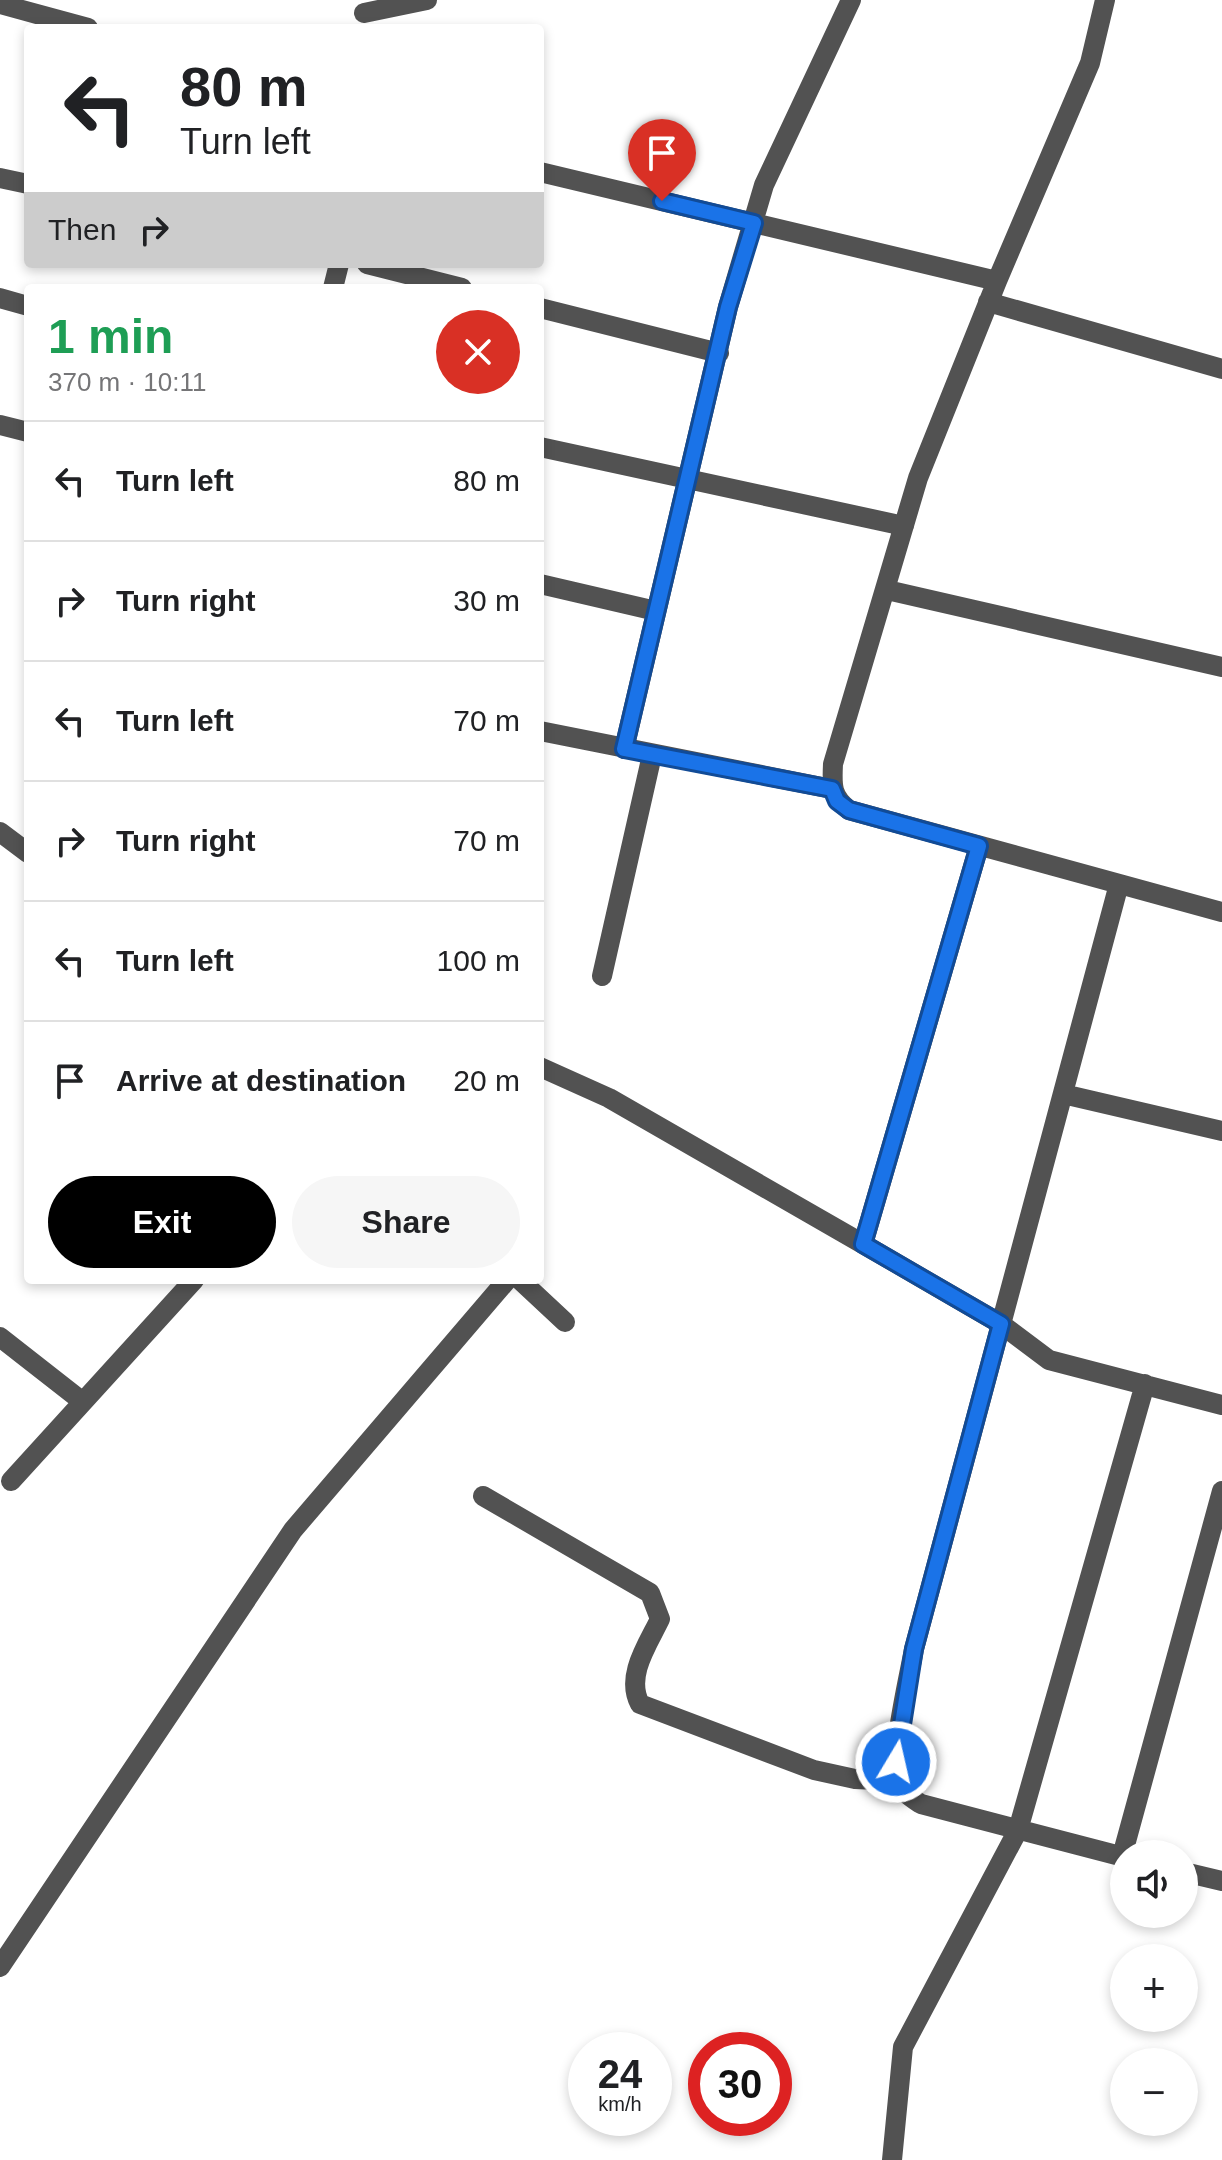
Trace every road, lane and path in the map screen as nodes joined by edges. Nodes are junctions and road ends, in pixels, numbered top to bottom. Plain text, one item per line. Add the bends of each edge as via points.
1 (427, 0) edge
2 (851, 0) edge
3 (1105, 0) edge
4 (1, 2) edge
5 (363, 14) edge
6 (75, 24) edge
7 (544, 173) edge
8 (0, 178) edge
9 (24, 183) edge
10 (754, 223) junction
11 (383, 268) edge
12 (997, 281) junction
13 (446, 284) edge
14 (0, 298) edge
15 (988, 302) junction
16 (24, 305) edge
17 (544, 309) edge
18 (719, 353) junction
19 (1222, 369) edge
20 (0, 425) edge
21 (24, 431) edge
22 (544, 448) edge
23 (687, 479) junction
24 (904, 526) junction
25 (544, 585) edge
26 (887, 590) junction
27 (656, 611) junction
28 (1222, 667) edge
29 (544, 732) edge
30 (624, 749) junction
31 (652, 755) junction
32 (832, 789) junction
33 (0, 832) edge
34 (979, 846) junction
35 (24, 850) edge
36 (1119, 884) junction
37 (1222, 912) edge
38 (602, 976) dead end
39 (544, 1069) edge
40 (1063, 1094) junction
41 (1222, 1131) edge
42 (863, 1244) junction
43 (190, 1284) edge
44 (504, 1284) edge
45 (524, 1284) edge
46 (565, 1322) dead end
47 (1001, 1324) junction
48 (0, 1337) edge
49 (1145, 1384) junction
50 (83, 1402) junction
51 (1222, 1405) edge
52 (11, 1481) dead end
53 (1222, 1491) edge
54 (483, 1496) dead end
55 (898, 1781) junction
56 (1018, 1830) junction
57 (1127, 1840) edge
58 (1110, 1853) edge
59 (1198, 1875) edge
60 (1222, 1881) edge
61 (0, 1967) edge
62 (892, 2160) edge

1 - 5 street
2 - 10 street via 764,185
3 - 12 street via 1090,63
4 - 6 street
7 - 10 street
8 - 9 street
10 - 12 street
10 - 18 street
11 - 13 street
12 - 15 street
14 - 16 street
15 - 19 street
15 - 24 street
17 - 18 street
18 - 23 street
20 - 21 street
22 - 23 street
23 - 24 street
23 - 27 street
24 - 26 street
25 - 27 street
26 - 28 street
26 - 32 street via 833,764
27 - 30 street
29 - 30 street
30 - 31 street
31 - 32 street
31 - 38 street
32 - 34 street via 849,810
33 - 35 street
34 - 36 street
34 - 42 street
36 - 37 street
36 - 40 street
39 - 42 street via 609,1098
40 - 41 street
40 - 47 street
42 - 47 street
43 - 50 street
44 - 61 street via 293,1530
45 - 46 street
47 - 49 street via 1049,1360
47 - 55 street via 914,1649 896,1762
48 - 50 street
49 - 51 street
49 - 56 street
50 - 52 street
53 - 57 street
54 - 55 street via 650,1593 660,1619 635,1675 640,1704 814,1770
55 - 56 street via 921,1804
56 - 58 street
56 - 62 street via 903,2047
59 - 60 street

